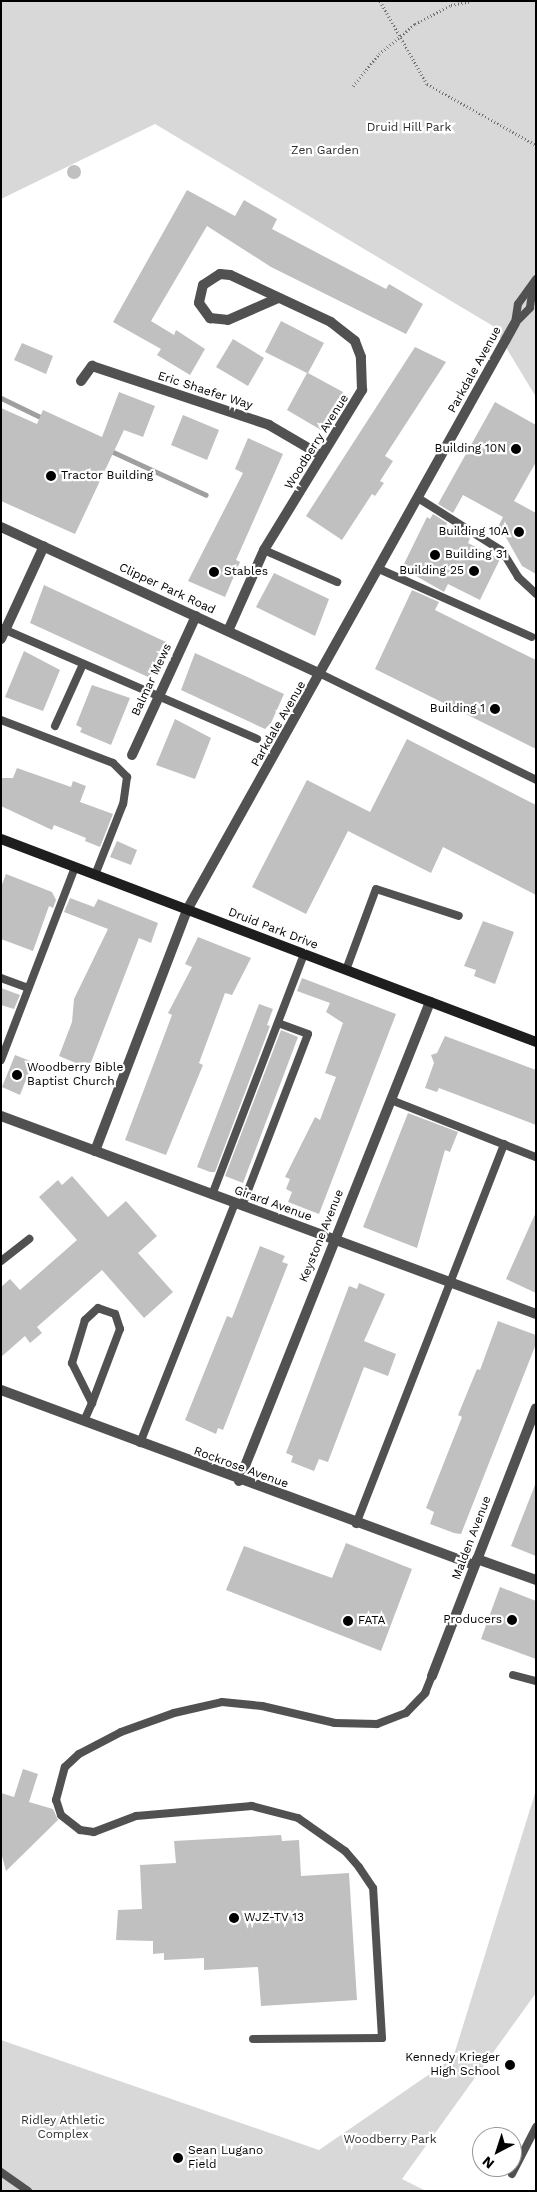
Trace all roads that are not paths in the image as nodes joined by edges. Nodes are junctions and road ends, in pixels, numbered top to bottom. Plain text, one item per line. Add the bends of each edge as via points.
1 (534, 283) edge
2 (278, 298) junction
3 (515, 323) junction
4 (81, 382) dead end
5 (322, 456) junction
6 (418, 498) junction
7 (1, 527) edge
8 (44, 546) junction
9 (264, 550) junction
10 (379, 569) junction
11 (337, 582) dead end
12 (536, 594) edge
13 (196, 616) junction
14 (228, 631) junction
15 (3, 632) edge
16 (532, 637) dead end
17 (83, 664) junction
18 (321, 674) junction
19 (158, 697) junction
20 (1, 720) edge
21 (55, 726) dead end
22 (257, 738) dead end
23 (132, 754) dead end
24 (536, 780) edge
25 (1, 839) edge
26 (75, 867) junction
27 (95, 875) junction
28 (187, 910) junction
29 (460, 916) dead end
30 (304, 954) junction
31 (346, 970) junction
32 (1, 978) edge
33 (28, 988) junction
34 (430, 1002) junction
35 (278, 1023) junction
36 (536, 1042) edge
37 (1, 1060) edge
38 (391, 1100) junction
39 (2, 1119) edge
40 (504, 1144) junction
41 (95, 1151) junction
42 (536, 1157) edge
43 (212, 1195) junction
44 (239, 1204) junction
45 (29, 1239) dead end
46 (334, 1240) junction
47 (1, 1261) edge
48 (451, 1282) junction
49 (536, 1314) edge
50 (1, 1390) edge
51 (92, 1403) junction
52 (536, 1408) edge
53 (84, 1422) junction
54 (140, 1444) junction
55 (239, 1481) junction
56 (356, 1524) junction
57 (476, 1562) junction
58 (536, 1580) edge
59 (514, 1674) dead end
60 (432, 1676) joint
61 (536, 1681) edge
62 (253, 2039) dead end
63 (536, 2127) edge
64 (522, 2154) edge
65 (1, 2172) edge
66 (28, 2191) edge

1 - 3 lane via 518,304
1 - 3 lane via 530,308
2 - 2 street, Woodberry Avenue via 230,275 220,274 202,285 199,303 210,318 228,320
2 - 5 street, Woodberry Avenue via 343,330 355,341 361,357 362,390
3 - 6 street, Parkdale Avenue
4 - 5 street, Eric Shaefer Way via 92,366 269,425
5 - 9 street, Woodberry Avenue
6 - 10 street, Parkdale Avenue
6 - 12 lane via 502,551 518,576
7 - 8 street, Clipper Park Road
8 - 13 street, Clipper Park Road
8 - 15 street
9 - 11 lane
9 - 14 street, Woodberry Avenue
10 - 16 lane
10 - 18 street, Parkdale Avenue
13 - 14 street, Clipper Park Road
13 - 19 street, Balmar Mews
14 - 18 street, Clipper Park Road
15 - 17 lane
17 - 19 lane
17 - 21 lane
18 - 24 lane
18 - 28 street, Parkdale Avenue
19 - 22 lane
19 - 23 street, Balmar Mews
20 - 27 lane via 113,763 127,777 123,804
25 - 26 main road, Druid Park Drive
26 - 27 main road, Druid Park Drive
26 - 33 lane
27 - 28 main road, Druid Park Drive
28 - 30 main road, Druid Park Drive
28 - 41 street, Parkdale Avenue
29 - 31 lane via 376,889
30 - 31 main road, Druid Park Drive
30 - 35 lane
31 - 34 main road, Druid Park Drive
32 - 33 lane
33 - 37 lane
34 - 36 main road, Druid Park Drive
34 - 38 street, Keystone Avenue
35 - 43 lane
35 - 44 lane via 308,1034
38 - 40 lane
38 - 46 street, Keystone Avenue
39 - 41 street, Girard Avenue
40 - 42 lane
40 - 48 lane
41 - 43 street, Girard Avenue
43 - 44 street, Girard Avenue
44 - 46 street, Girard Avenue
44 - 54 lane
45 - 47 lane
46 - 48 street, Girard Avenue
46 - 55 street, Keystone Avenue
48 - 49 street, Girard Avenue
48 - 56 lane
50 - 53 street, Rockrose Avenue
51 - 51 lane via 120,1329 115,1314 98,1308 85,1320 72,1363
51 - 53 lane
52 - 57 street, Malden Avenue
53 - 54 street, Rockrose Avenue
54 - 55 street, Rockrose Avenue
55 - 56 street, Rockrose Avenue
56 - 57 street, Rockrose Avenue
57 - 58 street, Rockrose Avenue
57 - 60 street, Malden Avenue
59 - 61 lane
60 - 62 lane via 425,1692 406,1713 377,1724 335,1723 262,1706 222,1702 174,1713 121,1732 90,1746 65,1767 56,1800 61,1815 80,1830 94,1832 136,1816 252,1806 298,1818 345,1851 359,1867 373,1888 382,2038
63 - 64 lane
65 - 66 lane

